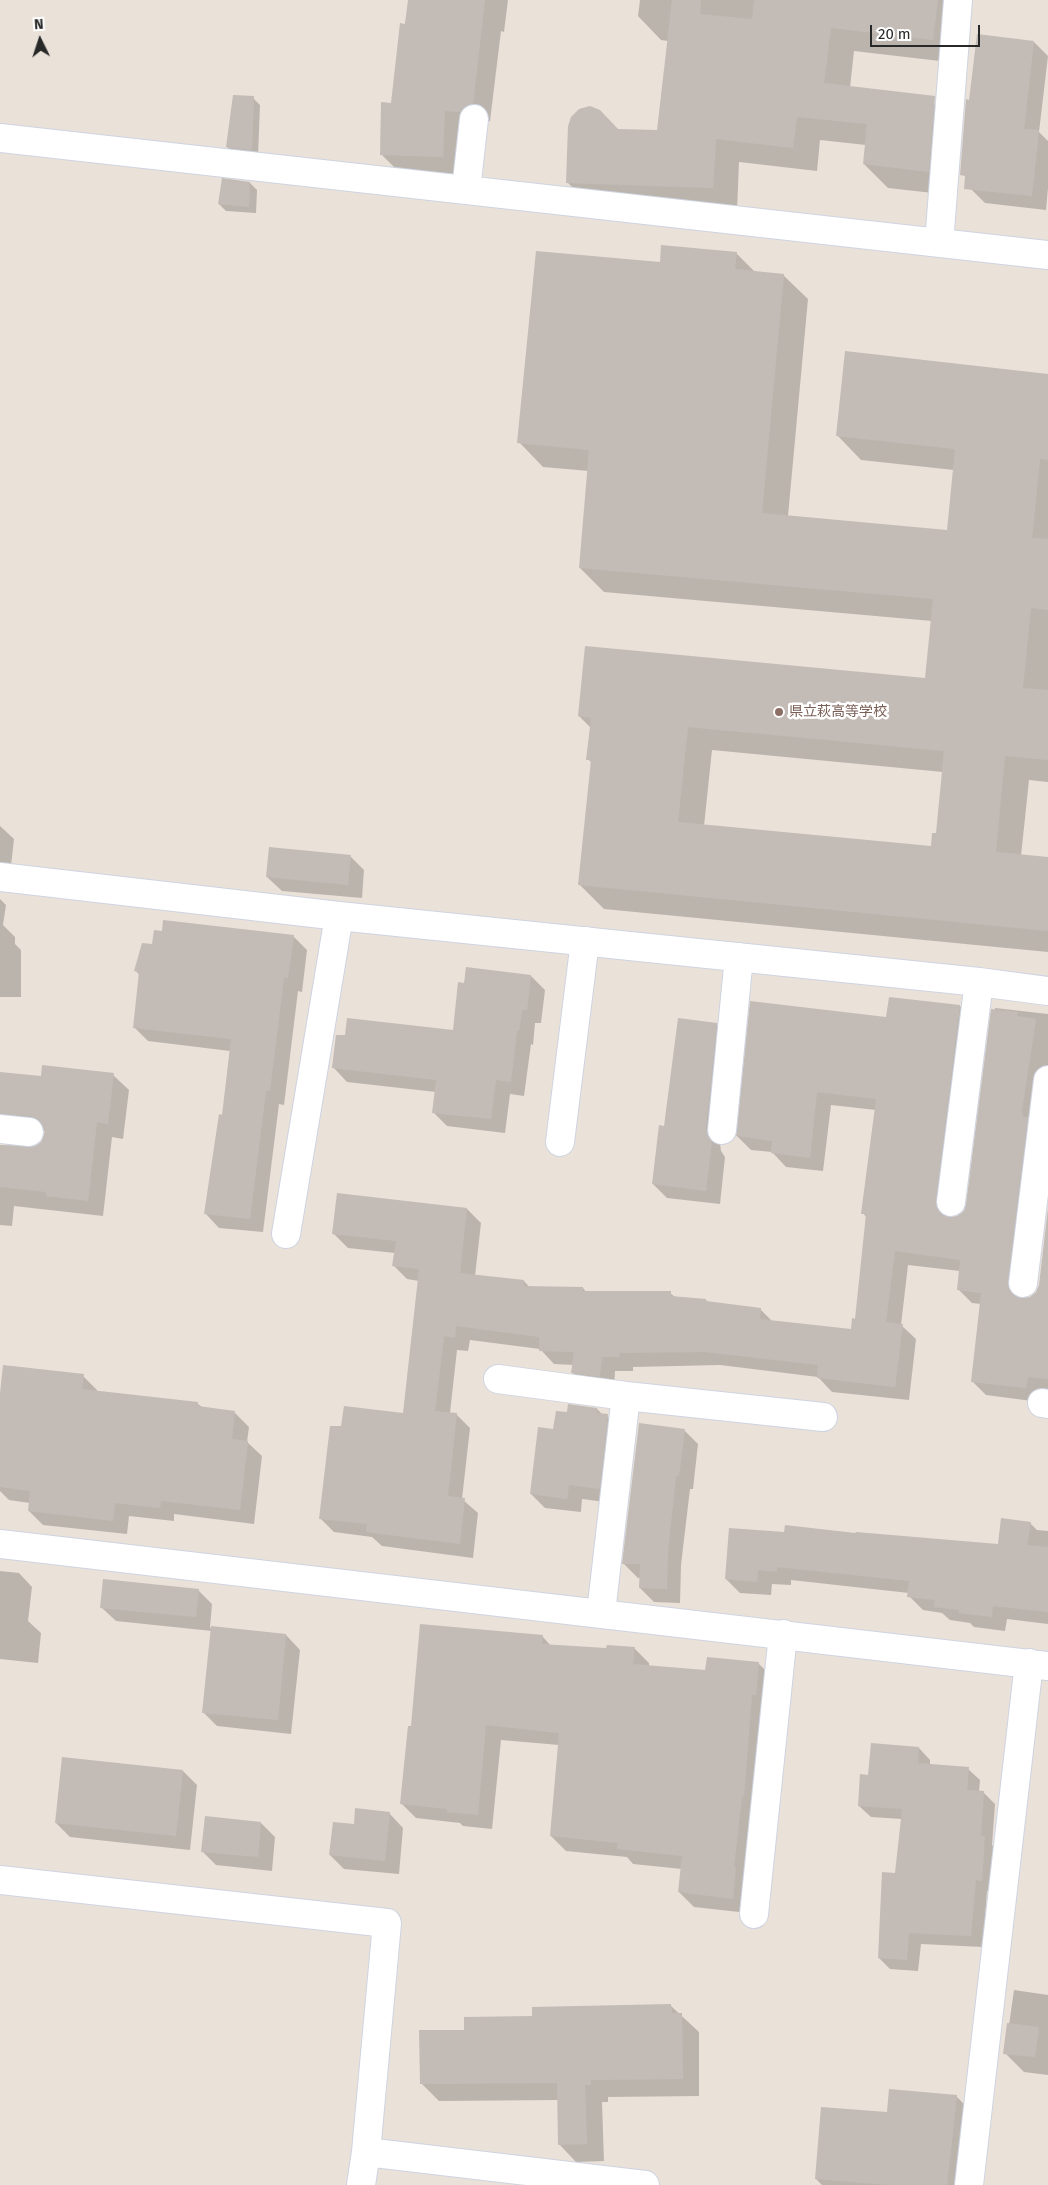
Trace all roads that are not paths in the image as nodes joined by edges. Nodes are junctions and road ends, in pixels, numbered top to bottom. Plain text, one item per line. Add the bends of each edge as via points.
1 (958, 0) edge
2 (474, 119) dead end
3 (0, 138) edge
4 (466, 190) junction
5 (939, 243) junction
6 (1048, 255) edge
7 (0, 877) edge
8 (339, 916) junction
9 (585, 941) junction
10 (739, 957) junction
11 (979, 982) junction
12 (1048, 991) edge
13 (1048, 1080) edge
14 (0, 1129) edge
15 (722, 1130) dead end
16 (29, 1132) dead end
17 (560, 1142) dead end
18 (951, 1202) dead end
19 (286, 1234) dead end
20 (1023, 1282) dead end
21 (498, 1379) dead end
22 (626, 1396) junction
23 (823, 1416) dead end
24 (0, 1544) edge
25 (601, 1613) junction
26 (783, 1634) junction
27 (1038, 1665) edge
28 (0, 1880) edge
29 (754, 1914) dead end
30 (366, 2152) junction
31 (361, 2185) edge
32 (645, 2185) edge
33 (968, 2185) edge

1 - 5 street
2 - 4 street
3 - 4 street
4 - 5 street
5 - 6 street
7 - 8 street
8 - 9 street
8 - 19 street
9 - 10 street
9 - 17 street
10 - 11 street
10 - 15 street
11 - 12 street
11 - 18 street
13 - 20 street
14 - 16 street
21 - 22 street
22 - 23 street
22 - 25 street
24 - 25 street
25 - 26 street
26 - 27 street
26 - 29 street
27 - 33 street
28 - 30 street via 387,1923
30 - 31 street
30 - 32 street

